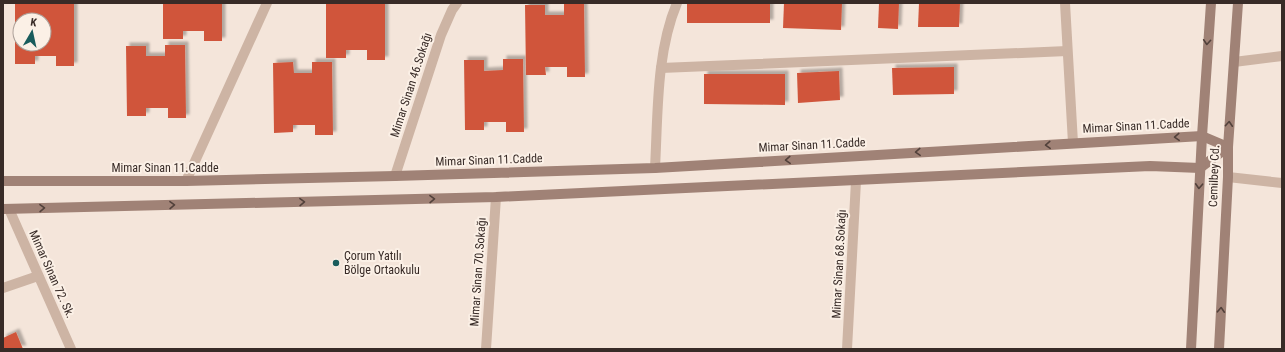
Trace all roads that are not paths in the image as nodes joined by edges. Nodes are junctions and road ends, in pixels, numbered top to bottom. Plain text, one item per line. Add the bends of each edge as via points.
1 (267, 3) edge
2 (457, 3) edge
3 (677, 3) edge
4 (1065, 3) edge
5 (1211, 3) edge
6 (1238, 3) edge
7 (1067, 51) junction
8 (1282, 56) edge
9 (1234, 62) junction
10 (661, 68) junction
11 (1202, 136) junction
12 (1073, 143) junction
13 (1228, 147) junction
14 (655, 168) junction
15 (1200, 168) junction
16 (395, 176) junction
17 (1228, 178) junction
18 (3, 181) edge
19 (186, 181) junction
20 (856, 181) junction
21 (1282, 183) edge
22 (496, 197) junction
23 (6, 209) edge
24 (38, 276) junction
25 (3, 288) edge
26 (71, 349) edge
27 (486, 349) edge
28 (847, 349) edge
29 (1191, 349) edge
30 (1219, 349) edge

1 - 19 street
2 - 16 street, Mimar Sinan 46.Sokağı via 440,35
3 - 10 street via 670,19
4 - 7 street
5 -> 11 street, Cemilbey Cd.
6 - 9 street, Cemilbey Cd.
7 - 10 street
7 - 12 street
8 - 9 street
13 -> 9 street, Cemilbey Cd.
10 - 14 street
11 -> 12 street, Mimar Sinan 11.Cadde
11 - 13 street, Mimar Sinan 11.Cadde
11 - 15 street, Cemilbey Cd.
12 -> 14 street, Mimar Sinan 11.Cadde
13 - 15 street
13 - 17 street, Cemilbey Cd.
14 - 16 street, Mimar Sinan 11.Cadde
15 - 20 street via 1150,166
15 -> 29 street, Cemilbey Cd.
16 - 19 street, Mimar Sinan 11.Cadde
17 - 21 street
30 -> 17 street, Cemilbey Cd.
18 - 19 street, Mimar Sinan 11.Cadde
20 - 22 street
20 - 28 street, Mimar Sinan 68.Sokağı
23 -> 22 street
22 - 27 street, Mimar Sinan 70.Sokağı
23 - 24 street, Mimar Sinan 72. Sk.
24 - 25 street
24 - 26 street, Mimar Sinan 72. Sk.

